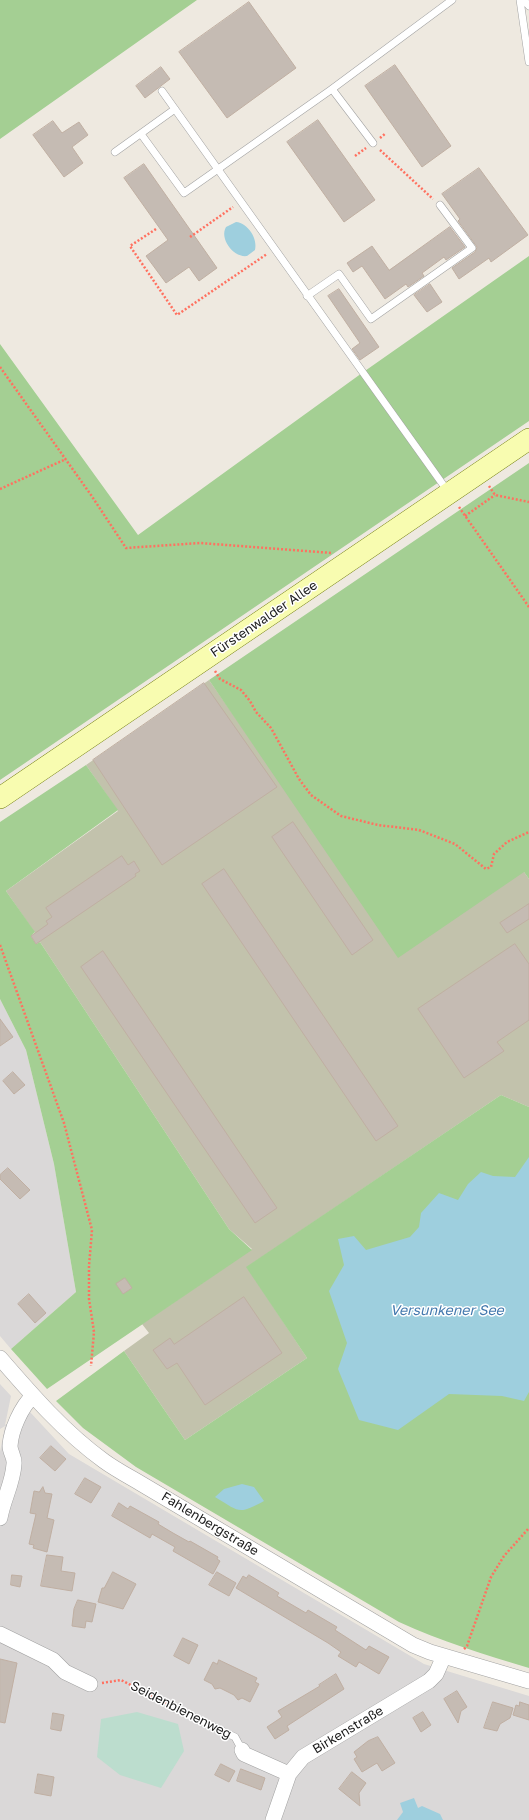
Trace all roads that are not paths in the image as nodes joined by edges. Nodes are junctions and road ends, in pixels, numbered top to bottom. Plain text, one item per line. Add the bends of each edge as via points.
1 (452, 0) edge
2 (520, 0) edge
3 (524, 0) edge
4 (529, 6) edge
5 (529, 62) edge
6 (332, 89) junction
7 (162, 91) dead end
8 (175, 109) junction
9 (141, 134) junction
10 (373, 143) road end
11 (114, 152) dead end
12 (218, 170) junction
13 (440, 205) road end
14 (307, 296) junction
15 (529, 439) edge
16 (449, 493) junction
17 (0, 798) edge
18 (0, 1358) edge
19 (33, 1396) junction
20 (0, 1518) edge
21 (0, 1634) edge
22 (450, 1658) junction
23 (529, 1681) edge
24 (90, 1684) road end
25 (174, 1708) road end
26 (242, 1750) joint
27 (289, 1774) junction
28 (273, 1820) edge

1 - 6 lane
2 - 5 lane
3 - 4 lane
6 - 10 lane
6 - 12 lane
7 - 8 lane
8 - 9 lane
8 - 12 lane
9 - 11 lane
9 - 12 lane via 184,193
12 - 14 lane
13 - 14 lane via 472,248 371,319 339,274
14 - 16 lane
15 - 16 main road, Fürstenwalder Allee
16 - 17 main road, Fürstenwalder Allee
18 - 19 street, Fahlenbergstraße
19 - 20 street via 28,1401 14,1431 10,1448 14,1463
19 - 22 street, Fahlenbergstraße via 70,1433 110,1465 413,1645
21 - 24 street via 53,1660 66,1672
22 - 23 street, Fahlenbergstraße
22 - 27 street, Birkenstraße via 429,1680 303,1757
25 - 26 lane, Seidenbienenweg via 235,1737
26 - 27 street, Seidenbienenweg via 244,1754
27 - 28 street, Birkenstraße

